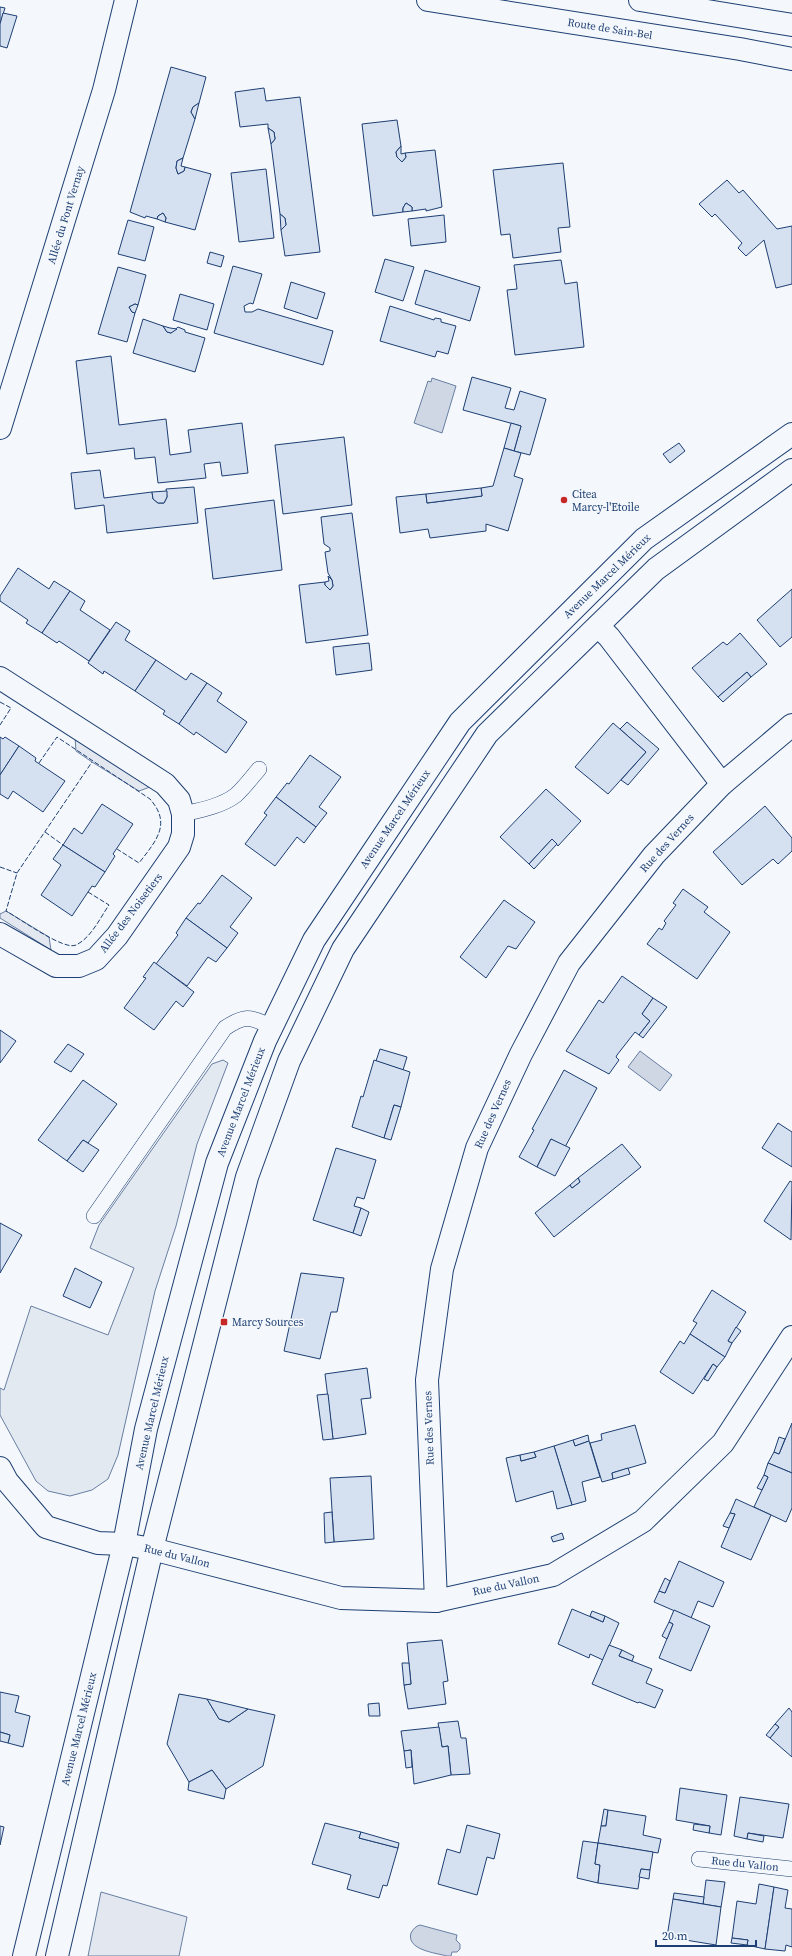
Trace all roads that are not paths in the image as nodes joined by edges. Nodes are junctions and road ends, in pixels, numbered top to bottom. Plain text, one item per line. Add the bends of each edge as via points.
1 (126, 0) edge
2 (428, 0) edge
3 (640, 0) edge
4 (792, 25) edge
5 (792, 59) edge
6 (0, 428) edge
7 (792, 434) edge
8 (792, 470) edge
9 (598, 626) junction
10 (0, 678) edge
11 (792, 725) edge
12 (259, 769) dead end
13 (722, 784) junction
14 (184, 814) junction
15 (0, 934) edge
16 (272, 1026) junction
17 (94, 1216) dead end
18 (792, 1337) edge
19 (0, 1468) edge
20 (124, 1544) junction
21 (152, 1549) junction
22 (436, 1601) junction
23 (699, 1859) dead end
24 (792, 1869) edge
25 (24, 1956) edge
26 (56, 1956) edge

1 - 6 main road, Allée du Font Vernay via 104,90
2 - 5 main road, Route de Sain-Bel
3 - 4 main road
7 - 16 main road, Avenue Marcel Mérieux via 644,539 460,722 314,940
8 - 9 main road via 656,569
9 - 13 main road
9 - 21 main road via 487,734 343,949 309,1019 289,1061 247,1177
10 - 14 main road, Allée des Noisetiers via 166,784 179,800
11 - 13 main road, Rue des Vernes
12 - 14 lane via 227,801
13 - 22 main road, Rue des Vernes via 654,855 569,963 521,1054 477,1148 442,1269 427,1380
14 - 15 main road, Allée des Noisetiers via 183,834 179,847 117,936 96,959 79,966 56,966
16 - 17 lane via 254,1019 239,1019 225,1028
16 - 20 main road, Avenue Marcel Mérieux via 217,1163 146,1429
18 - 22 main road, Rue du Vallon via 723,1443 643,1521 553,1575
19 - 20 main road, Rue du Vallon via 7,1481 46,1527 98,1543
20 - 21 main road, Rue du Vallon
20 - 25 main road, Avenue Marcel Mérieux
21 - 22 main road, Rue du Vallon via 341,1598
21 - 26 main road
23 - 24 lane, Rue du Vallon

